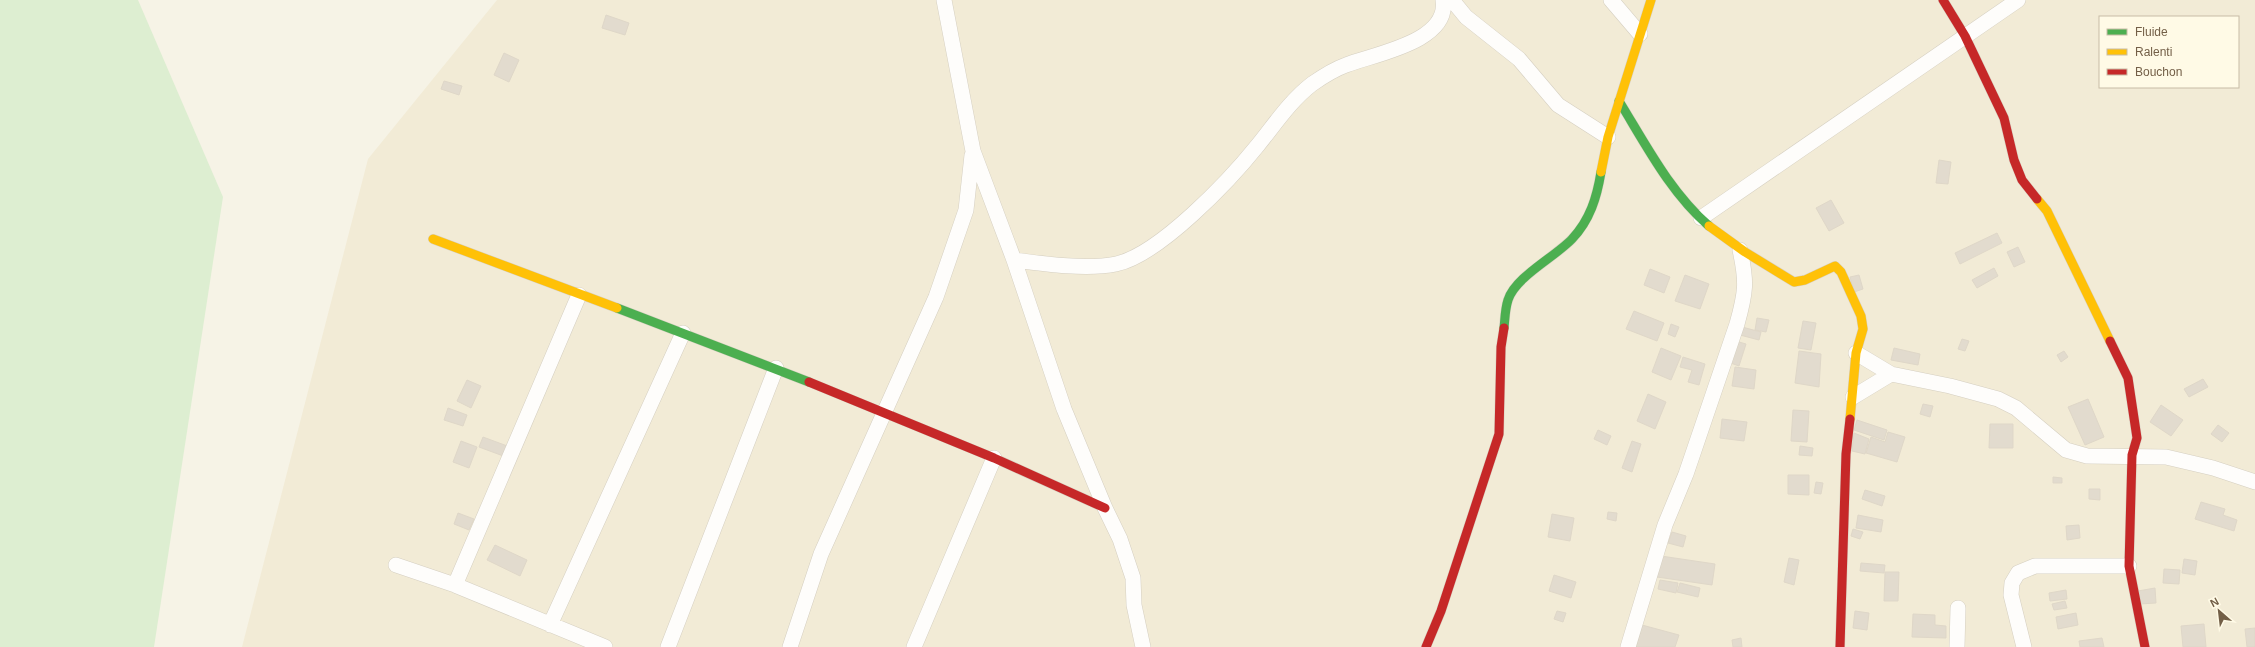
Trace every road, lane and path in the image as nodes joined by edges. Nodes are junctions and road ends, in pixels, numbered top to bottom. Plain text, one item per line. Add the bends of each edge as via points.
1 (944, 0) edge
2 (1443, 0) edge
3 (1452, 0) edge
4 (1612, 0) edge
5 (1651, 0) edge
6 (1943, 0) edge
7 (2018, 0) edge
8 (1640, 34) junction
9 (1965, 36) junction
10 (1619, 101) junction
11 (1608, 137) junction
12 (973, 151) junction
13 (1701, 218) junction
14 (433, 239) dead end
15 (1740, 250) junction
16 (1014, 260) junction
17 (579, 295) junction
18 (683, 333) junction
19 (1856, 353) junction
20 (776, 368) junction
21 (1891, 374) junction
22 (1853, 397) junction
23 (885, 414) junction
24 (2132, 455) junction
25 (994, 458) junction
26 (2255, 482) edge
27 (1105, 508) junction
28 (396, 565) dead end
29 (2129, 566) junction
30 (456, 585) junction
31 (1958, 608) dead end
32 (550, 625) junction
33 (605, 647) edge
34 (668, 647) edge
35 (790, 647) edge
36 (914, 647) edge
37 (1143, 647) edge
38 (1426, 647) edge
39 (1628, 647) edge
40 (1840, 647) edge
41 (1957, 647) edge
42 (2024, 647) edge
43 (2145, 647) edge

1 - 12 street
2 - 16 street via 1444,6 1438,22 1427,34 1345,65 1311,85 1288,106 1258,146 1217,190 1152,248 1117,264 1066,266
3 - 11 street via 1466,17 1519,59 1558,105
4 - 8 street
5 - 8 street
6 - 9 street
7 - 9 street
8 - 10 street
9 - 13 street
9 - 24 street via 2004,118 2014,160 2022,180 2047,211 2128,378 2137,438
10 - 11 street
10 - 13 street via 1674,190
11 - 38 street via 1596,200 1585,222 1572,239 1517,285 1508,299 1501,346 1499,434 1441,611
12 - 16 street
12 - 23 street via 966,210 936,297
13 - 15 street
14 - 17 street
15 - 19 street via 1794,282 1803,282 1827,267 1835,266 1841,272 1861,316 1863,329
15 - 39 street via 1746,278 1744,300 1686,474 1665,525
16 - 27 street via 1064,409
17 - 18 street
17 - 30 street
18 - 20 street
18 - 32 street
19 - 21 street
19 - 22 street
20 - 23 street
20 - 34 street
21 - 22 street
21 - 24 street via 1998,399 2016,408 2066,450 2087,456
22 - 40 street via 1846,454
23 - 25 street
23 - 35 street via 821,554
24 - 26 street via 2166,457 2213,468
24 - 29 street
25 - 27 street
25 - 36 street
27 - 37 street via 1120,539 1133,578 1134,606
28 - 30 street
29 - 42 street via 2036,566 2018,573 2012,582 2011,595
29 - 43 street
30 - 32 street
31 - 41 street
32 - 33 street

